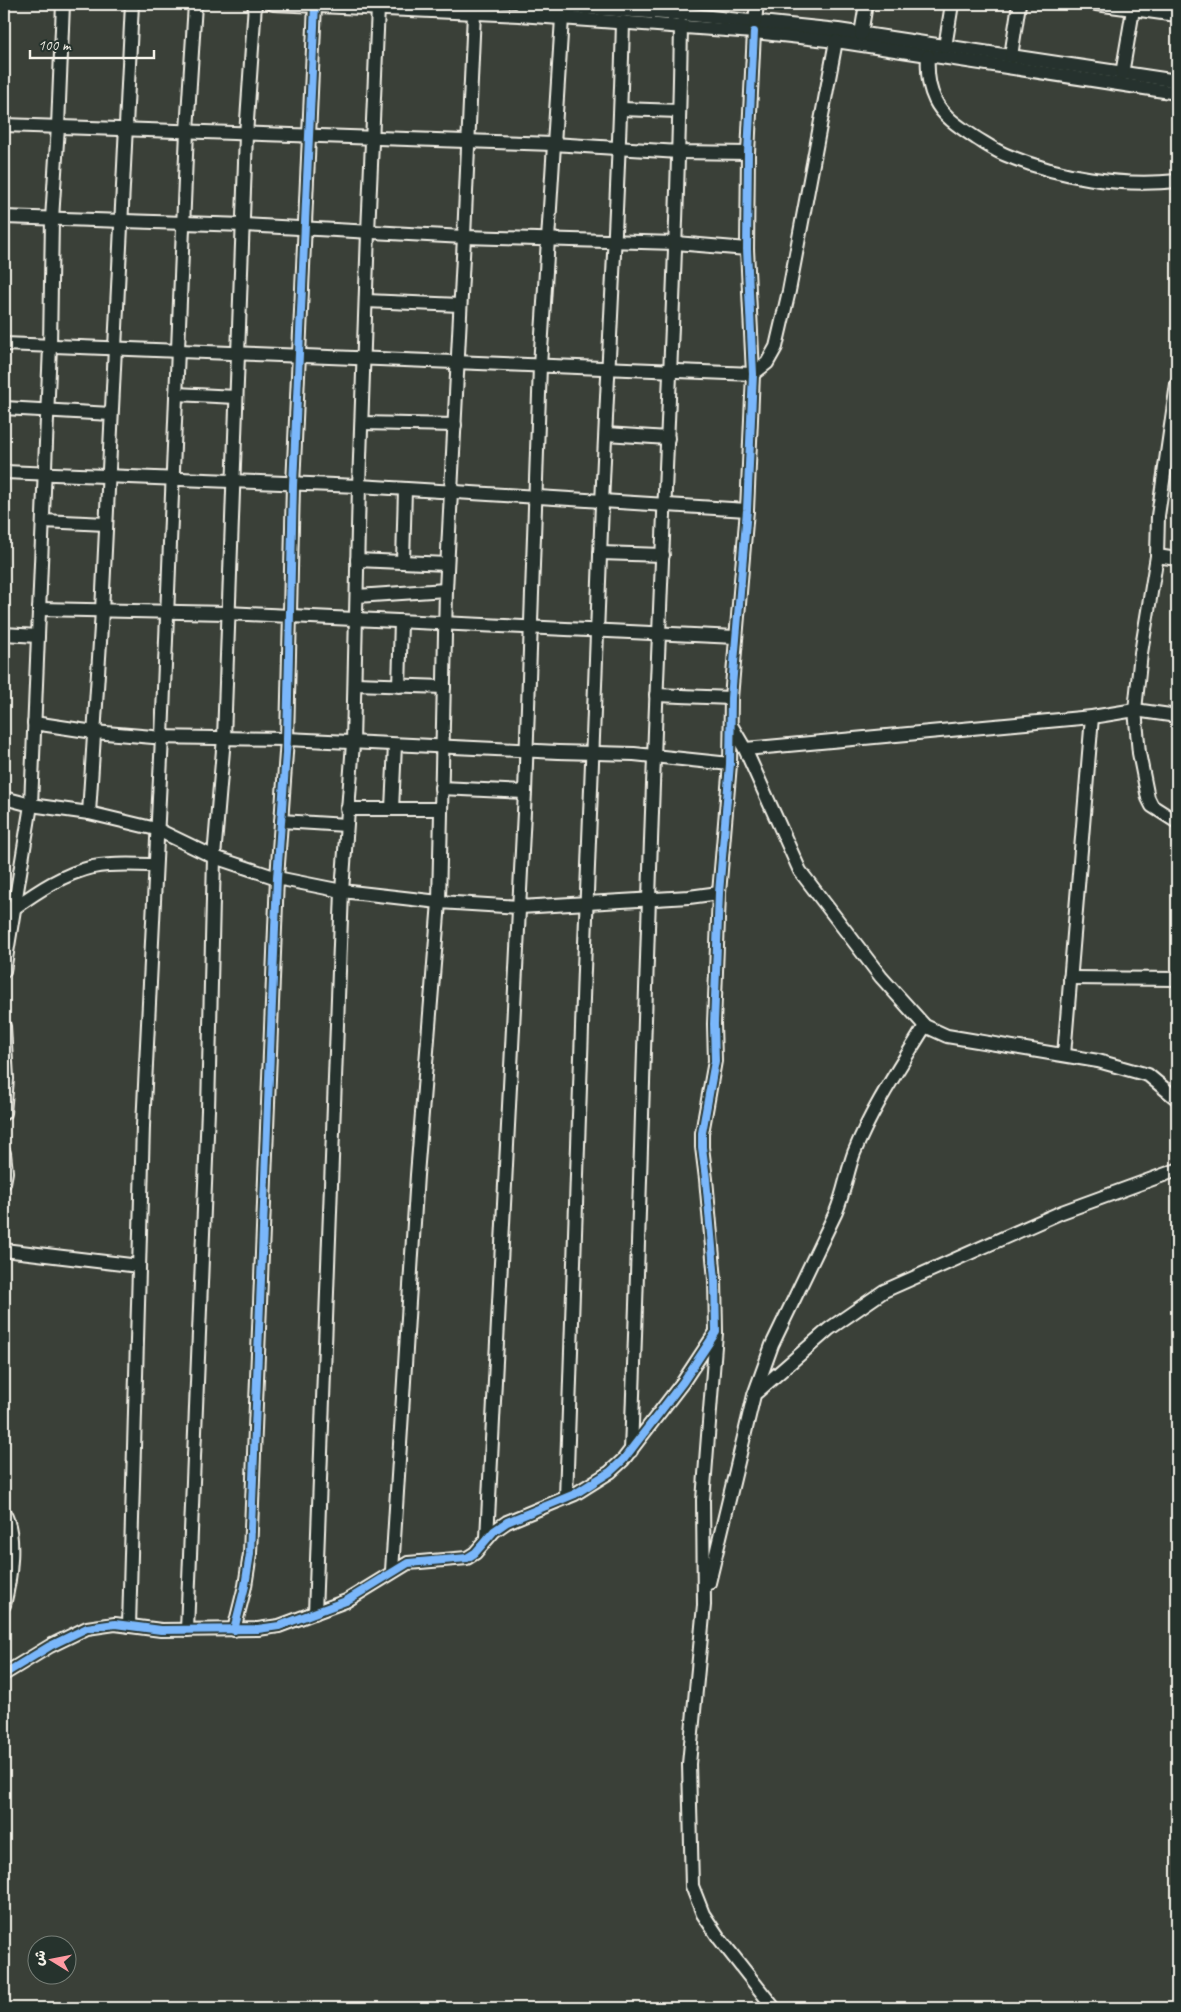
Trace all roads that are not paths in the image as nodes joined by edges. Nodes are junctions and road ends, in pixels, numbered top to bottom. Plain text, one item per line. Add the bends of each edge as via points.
1 (63, 4) edge
2 (132, 4) edge
3 (195, 4) edge
4 (254, 4) edge
5 (273, 4) edge
6 (520, 4) edge
7 (757, 4) edge
8 (866, 4) edge
9 (952, 4) edge
10 (1020, 4) edge
11 (1096, 4) edge
12 (315, 5) junction
13 (1133, 6) edge
14 (378, 8) junction
15 (653, 8) edge
16 (562, 9) edge
17 (474, 13) junction
18 (1177, 15) edge
19 (623, 22) junction
20 (681, 26) junction
21 (754, 27) junction
22 (861, 34) junction
23 (836, 41) junction
24 (946, 47) junction
25 (928, 56) junction
26 (1011, 56) junction
27 (1122, 74) junction
28 (1177, 82) edge
29 (1177, 93) edge
30 (621, 109) junction
31 (680, 111) junction
32 (4, 125) edge
33 (58, 126) junction
34 (126, 128) junction
35 (187, 131) junction
36 (246, 135) junction
37 (310, 136) junction
38 (373, 138) junction
39 (469, 141) junction
40 (553, 144) junction
41 (619, 148) junction
42 (679, 152) junction
43 (748, 153) junction
44 (1177, 181) edge
45 (4, 217) edge
46 (52, 219) junction
47 (122, 220) junction
48 (184, 224) junction
49 (244, 225) junction
50 (306, 228) junction
51 (368, 232) junction
52 (464, 237) junction
53 (547, 238) junction
54 (614, 241) junction
55 (676, 243) junction
56 (747, 249) junction
57 (366, 302) junction
58 (460, 305) junction
59 (4, 344) edge
60 (50, 346) junction
61 (114, 348) junction
62 (177, 351) junction
63 (238, 355) junction
64 (300, 357) junction
65 (364, 360) junction
66 (457, 364) junction
67 (540, 366) junction
68 (609, 369) junction
69 (671, 372) junction
70 (753, 374) junction
71 (1177, 384) edge
72 (176, 394) junction
73 (236, 397) junction
74 (4, 408) edge
75 (47, 409) junction
76 (1175, 412) edge
77 (111, 414) junction
78 (362, 422) junction
79 (455, 425) junction
80 (606, 434) junction
81 (668, 438) junction
82 (4, 472) edge
83 (44, 472) junction
84 (108, 476) junction
85 (172, 478) junction
86 (232, 482) junction
87 (293, 485) junction
88 (359, 486) junction
89 (405, 489) junction
90 (451, 492) junction
91 (534, 498) junction
92 (602, 502) junction
93 (665, 505) junction
94 (747, 510) junction
95 (42, 521) junction
96 (106, 524) junction
97 (600, 553) junction
98 (662, 555) junction
99 (1157, 556) junction
100 (1177, 559) edge
101 (358, 560) junction
102 (402, 562) junction
103 (447, 564) junction
104 (446, 590) junction
105 (357, 596) junction
106 (39, 610) junction
107 (102, 611) junction
108 (166, 612) junction
109 (227, 613) junction
110 (290, 617) junction
111 (356, 619) junction
112 (401, 622) junction
113 (445, 624) junction
114 (530, 627) junction
115 (597, 630) junction
116 (4, 634) edge
117 (659, 634) junction
118 (38, 636) junction
119 (736, 637) junction
120 (355, 684) junction
121 (399, 686) junction
122 (444, 688) junction
123 (656, 695) junction
124 (731, 698) junction
125 (1135, 710) junction
126 (1177, 716) edge
127 (1092, 717) junction
128 (34, 723) junction
129 (731, 724) junction
130 (94, 732) junction
131 (162, 737) junction
132 (224, 738) junction
133 (287, 739) junction
134 (353, 743) junction
135 (395, 745) junction
136 (442, 746) junction
137 (745, 748) junction
138 (526, 751) junction
139 (593, 752) junction
140 (654, 756) junction
141 (730, 764) junction
142 (442, 788) junction
143 (525, 792) junction
144 (4, 798) edge
145 (31, 805) junction
146 (347, 809) junction
147 (392, 809) junction
148 (442, 809) junction
149 (89, 813) junction
150 (281, 821) junction
151 (1177, 822) edge
152 (346, 825) junction
153 (156, 830) junction
154 (214, 857) junction
155 (155, 865) junction
156 (277, 878) junction
157 (342, 890) junction
158 (720, 893) junction
159 (649, 899) junction
160 (439, 902) junction
161 (585, 902) junction
162 (520, 907) junction
163 (9, 908) edge
164 (4, 971) edge
165 (1070, 978) junction
166 (1177, 979) edge
167 (4, 1026) edge
168 (925, 1026) junction
169 (1064, 1055) junction
170 (1177, 1098) edge
171 (4, 1113) edge
172 (4, 1153) edge
173 (1177, 1170) edge
174 (4, 1183) edge
175 (4, 1250) edge
176 (139, 1266) junction
177 (716, 1332) junction
178 (754, 1395) junction
179 (631, 1451) junction
180 (566, 1498) junction
181 (4, 1512) edge
182 (486, 1538) junction
183 (392, 1571) junction
184 (4, 1605) edge
185 (704, 1605) junction
186 (315, 1613) junction
187 (129, 1626) junction
188 (187, 1630) junction
189 (234, 1630) junction
190 (4, 1674) edge
191 (774, 2008) edge

1 - 33 street
2 - 34 street
3 - 35 street
4 - 36 street
5 - 12 street
6 - 16 street
7 - 21 street
8 - 22 street
9 - 24 street
10 - 26 street
11 - 13 street
12 - 14 street
12 - 37 street
13 - 18 street
13 - 27 street
14 - 17 street
14 - 38 street
15 - 16 street
15 - 21 street
16 - 17 street
16 - 19 street
16 - 40 street
17 - 39 street
19 - 20 street
19 - 30 street
20 - 21 street
20 - 31 street
21 - 22 street
21 - 23 street
21 - 43 street
22 - 24 street
23 - 25 street
23 - 70 street via 776,347 767,363
24 - 26 street
25 - 29 street
25 - 44 street via 929,84 940,108 965,131 1004,155 1064,174 1133,183
26 - 27 street
27 - 28 street
30 - 31 street
30 - 41 street
31 - 42 street
32 - 33 street
33 - 34 street
33 - 46 street
34 - 35 street
34 - 47 street
35 - 36 street
35 - 48 street
36 - 37 street
36 - 49 street
37 - 38 street
37 - 50 street
38 - 39 street
38 - 51 street
39 - 40 street
39 - 52 street
40 - 41 street
40 - 53 street
41 - 42 street
41 - 54 street
42 - 43 street
42 - 55 street
43 - 56 street
45 - 46 street
46 - 47 street
46 - 60 street
47 - 48 street
47 - 61 street
48 - 49 street
48 - 62 street
49 - 50 street
49 - 63 street
50 - 51 street
50 - 64 street
51 - 52 street
51 - 57 street
52 - 53 street
52 - 58 street
53 - 54 street
53 - 67 street
54 - 55 street
54 - 68 street
55 - 56 street
55 - 69 street
56 - 70 street
57 - 58 street
57 - 65 street
58 - 66 street
59 - 60 street
60 - 61 street
60 - 75 street
61 - 62 street
61 - 77 street
62 - 63 street
62 - 72 street
63 - 64 street
63 - 73 street
64 - 65 street
64 - 87 street
65 - 66 street
65 - 78 street
66 - 67 street
66 - 79 street
67 - 68 street
67 - 91 street
68 - 69 street
68 - 80 street
69 - 70 street
69 - 81 street
70 - 94 street
71 - 76 street
72 - 73 street
72 - 85 street
73 - 86 street
74 - 75 street
75 - 77 street
75 - 83 street
76 - 99 street via 1158,516
77 - 84 street
78 - 79 street
78 - 88 street
79 - 90 street
80 - 81 street
80 - 92 street
81 - 93 street
82 - 83 street
83 - 84 street
83 - 95 street
84 - 85 street
84 - 96 street
85 - 86 street
85 - 108 street
86 - 87 street
86 - 109 street
87 - 88 street
87 - 110 street
88 - 89 street
88 - 101 street
89 - 90 street
89 - 102 street
90 - 91 street
90 - 103 street
91 - 92 street
91 - 114 street
92 - 93 street
92 - 97 street
93 - 94 street
93 - 98 street
94 - 119 street
95 - 96 street
95 - 106 street
96 - 107 street
97 - 98 street
97 - 115 street
98 - 117 street
99 - 100 street
99 - 125 street
101 - 102 street
101 - 105 street
102 - 103 street
103 - 104 street
104 - 105 street
104 - 113 street
105 - 111 street
106 - 107 street
106 - 118 street
107 - 108 street
107 - 130 street
108 - 109 street
108 - 131 street
109 - 110 street
109 - 132 street
110 - 111 street
110 - 133 street
111 - 112 street
111 - 120 street
112 - 113 street
112 - 121 street
113 - 114 street
113 - 122 street
114 - 115 street
114 - 138 street
115 - 117 street
115 - 139 street
116 - 118 street
117 - 119 street
117 - 123 street
118 - 128 street
119 - 124 street
120 - 121 street
120 - 134 street
121 - 122 street
122 - 136 street
123 - 124 street
123 - 140 street
124 - 129 street
125 - 126 street
125 - 127 street
125 - 151 street via 1148,798 1152,806
127 - 137 street
127 - 165 street
128 - 130 street
128 - 145 street
129 - 137 street
129 - 141 street
130 - 131 street
130 - 149 street
131 - 132 street
131 - 153 street
132 - 133 street
132 - 154 street
133 - 134 street
133 - 150 street
134 - 135 street
134 - 146 street
135 - 136 street
135 - 147 street
136 - 138 street
136 - 142 street
137 - 168 street via 800,871 881,977
138 - 139 street
138 - 143 street
139 - 140 street
139 - 161 street
140 - 141 street
140 - 159 street
141 - 158 street
142 - 143 street
142 - 148 street
143 - 162 street
144 - 145 street
145 - 149 street
145 - 163 street
146 - 147 street
146 - 152 street
147 - 148 street
148 - 160 street
149 - 153 street
150 - 152 street
150 - 156 street
152 - 157 street
153 - 154 street
153 - 155 street
154 - 156 street
154 - 188 street via 208,1110
155 - 163 street via 93,867 41,889
155 - 176 street
156 - 157 street
156 - 189 street via 250,1554
157 - 160 street
157 - 186 street
158 - 159 street
158 - 177 street via 715,1061 702,1133
159 - 161 street
159 - 179 street
160 - 162 street
160 - 183 street via 417,1175
161 - 162 street
161 - 180 street
162 - 182 street
163 - 164 street
165 - 166 street
165 - 169 street
167 - 171 street via 7,1079
168 - 169 street via 947,1036
168 - 178 street via 866,1128 854,1155 844,1194 772,1345
169 - 170 street via 1148,1075
172 - 174 street
173 - 178 street via 1062,1212 884,1292 828,1330
175 - 176 street
176 - 187 street
177 - 179 street
177 - 185 street via 703,1500
178 - 185 street
179 - 180 street via 610,1472
180 - 182 street via 507,1522
181 - 184 street via 8,1520 11,1574
182 - 183 street via 468,1558 408,1563
183 - 186 street via 346,1601
185 - 191 street via 689,1764 692,1886 703,1914 719,1938
186 - 189 street via 279,1626
187 - 188 street
187 - 190 street via 115,1624 88,1628
188 - 189 street

